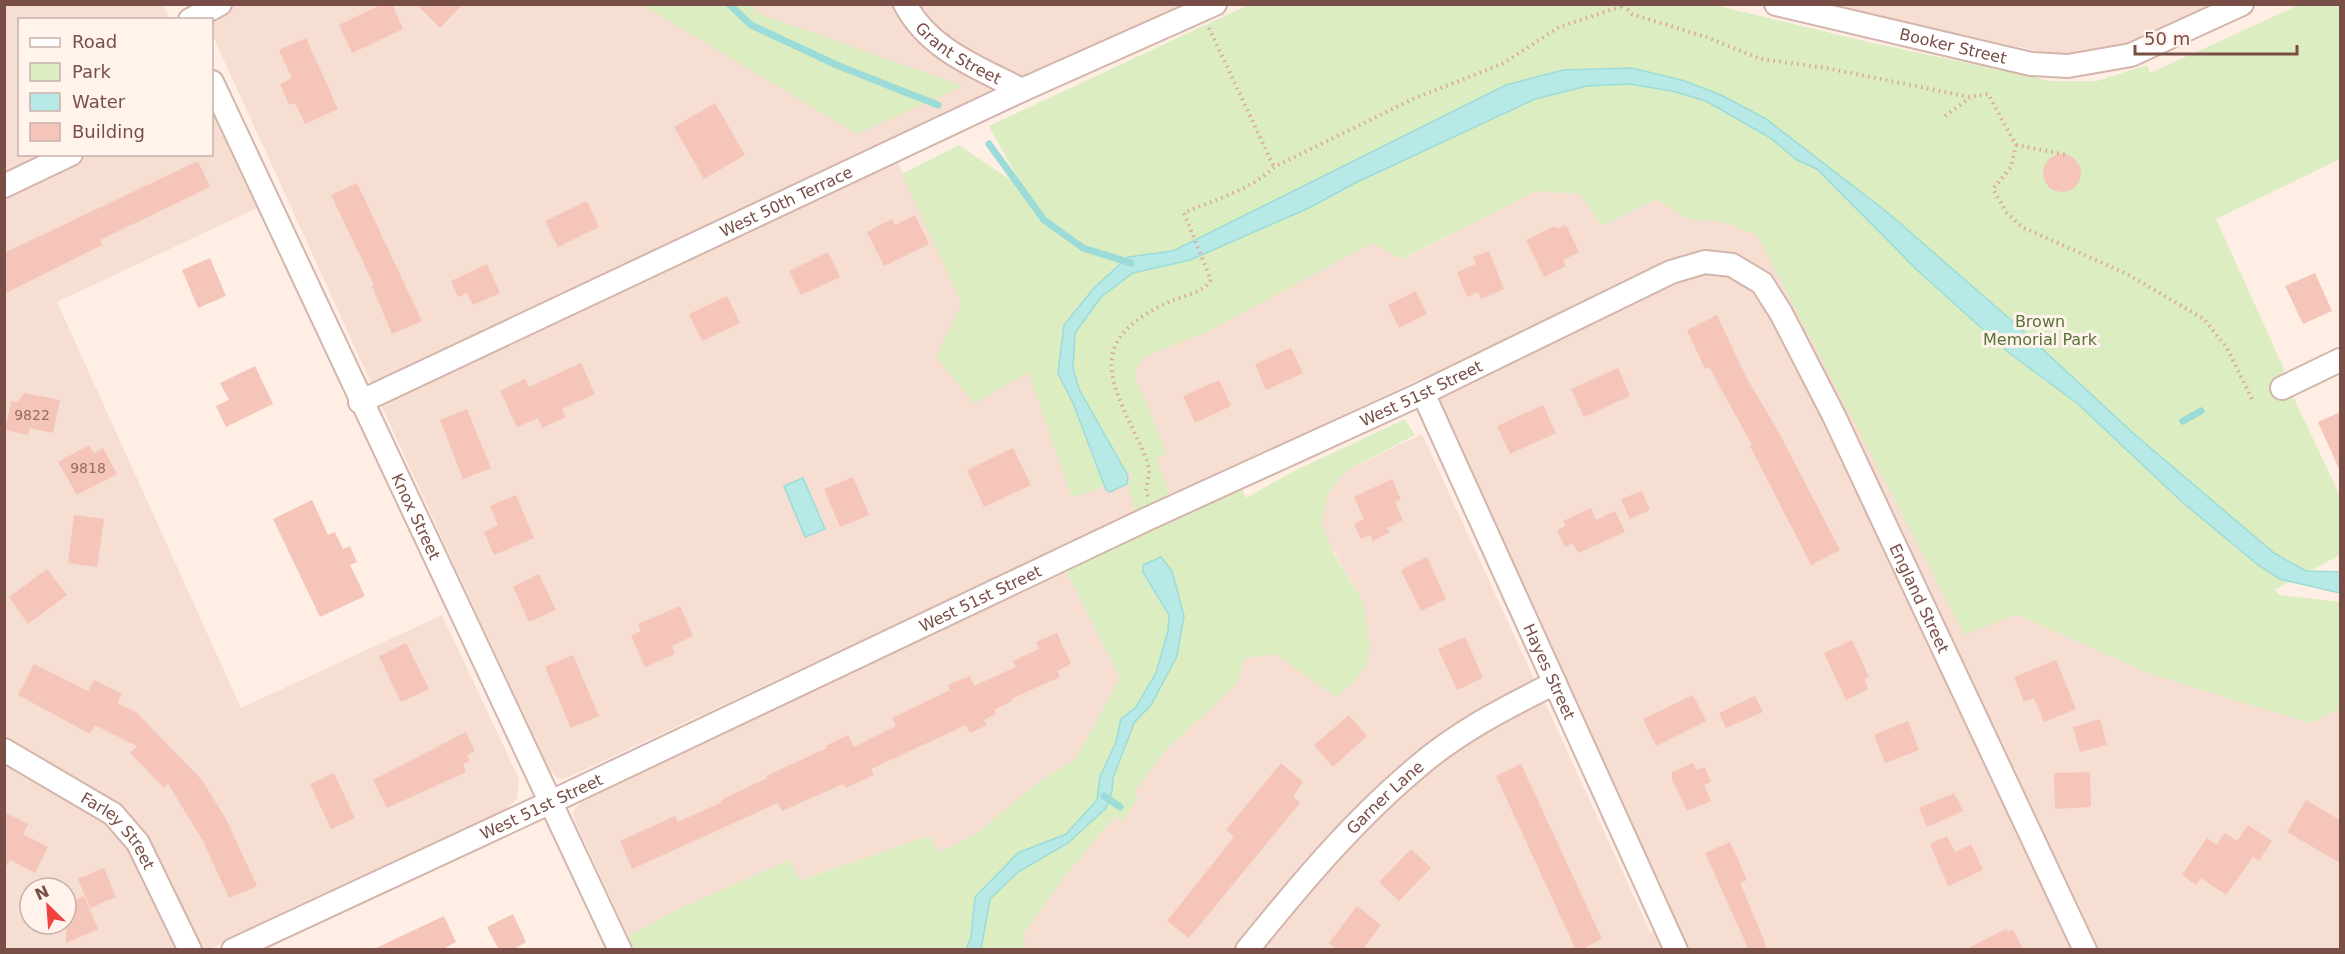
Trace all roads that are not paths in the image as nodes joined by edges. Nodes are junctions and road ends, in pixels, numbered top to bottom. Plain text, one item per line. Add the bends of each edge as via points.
1 (175, 4) edge
2 (220, 4) edge
3 (905, 4) edge
4 (1776, 4) edge
5 (2242, 4) edge
6 (1208, 8) edge
7 (181, 18) edge
8 (194, 18) edge
9 (213, 88) edge
10 (1022, 90) junction
11 (67, 156) edge
12 (4, 186) edge
13 (1732, 265) joint
14 (2340, 360) edge
15 (2282, 388) dead end
16 (1423, 393) junction
17 (360, 402) junction
18 (1555, 682) junction
19 (4, 750) edge
20 (551, 802) junction
21 (190, 950) edge
22 (233, 950) edge
23 (620, 950) edge
24 (1247, 950) edge
25 (1676, 950) edge
26 (2085, 950) edge

1 - 7 street
2 - 8 street
3 - 10 street, Grant Street via 923,30 953,55
4 - 5 street, Booker Street via 2031,64 2068,66 2131,55
6 - 10 street, West 50th Terrace
9 - 17 street, Knox Street
10 - 17 street, West 50th Terrace
11 - 12 street
13 - 16 street, West 51st Street via 1705,262 1671,272
13 - 26 street, England Street via 1762,283 1781,313 1834,416
14 - 15 street
16 - 18 street, Hayes Street
16 - 20 street, West 51st Street via 1147,519
17 - 20 street, Knox Street
18 - 24 street, Garner Lane via 1487,718 1416,767 1320,862
18 - 25 street, Hayes Street
19 - 21 street, Farley Street via 113,814 138,843
20 - 22 street, West 51st Street
20 - 23 street, Knox Street

